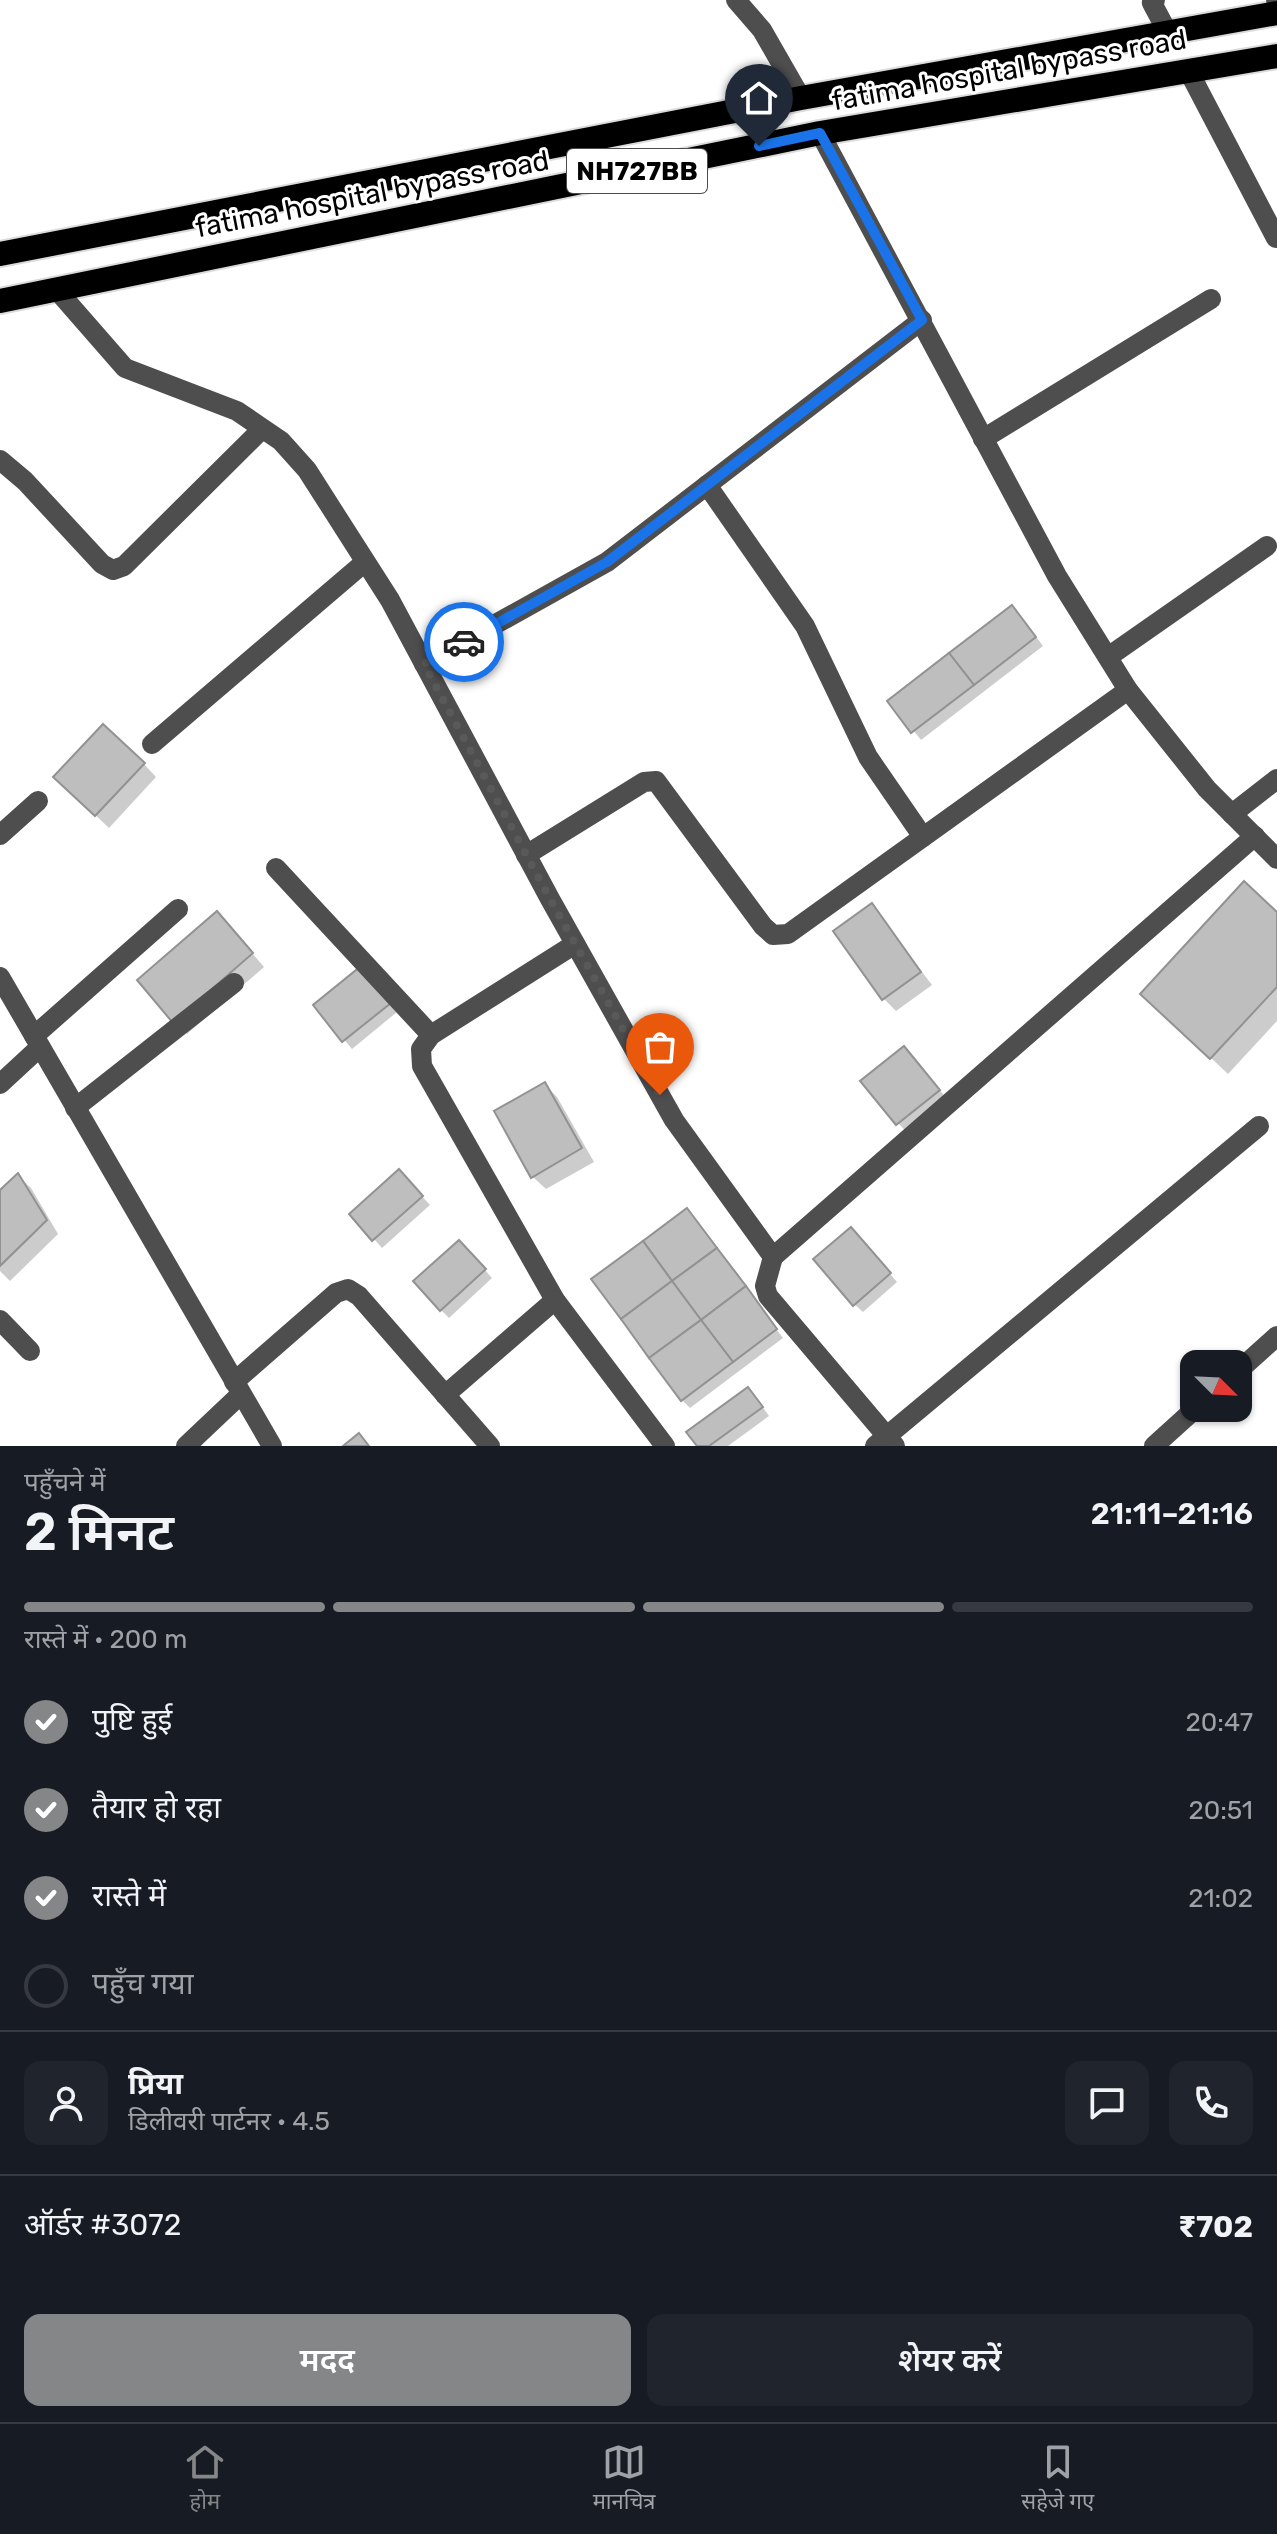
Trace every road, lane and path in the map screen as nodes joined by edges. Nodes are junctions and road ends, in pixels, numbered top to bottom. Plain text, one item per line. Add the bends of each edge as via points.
1 (736, 0) edge
2 (1152, 1) edge
3 (1277, 13) edge
4 (1168, 33) junction
5 (1277, 56) edge
6 (1188, 70) junction
7 (801, 98) junction
8 (820, 133) junction
9 (1276, 238) edge
10 (0, 254) edge
11 (56, 289) junction
12 (1211, 299) dead end
13 (0, 301) edge
14 (922, 320) junction
15 (262, 429) junction
16 (983, 439) junction
17 (0, 460) edge
18 (707, 485) junction
19 (1267, 546) dead end
20 (365, 562) junction
21 (1108, 657) junction
22 (424, 664) junction
23 (1128, 690) junction
24 (152, 744) dead end
25 (1277, 779) edge
26 (38, 801) dead end
27 (1232, 814) junction
28 (0, 835) edge
29 (1255, 836) junction
30 (923, 837) junction
31 (526, 855) junction
32 (1277, 859) edge
33 (276, 868) dead end
34 (178, 909) dead end
35 (575, 944) junction
36 (0, 977) edge
37 (234, 983) dead end
38 (431, 1035) junction
39 (37, 1041) junction
40 (0, 1084) edge
41 (75, 1108) junction
42 (1259, 1126) dead end
43 (773, 1257) junction
44 (555, 1300) junction
45 (0, 1320) edge
46 (1277, 1336) edge
47 (30, 1351) dead end
48 (1252, 1358) edge
49 (238, 1388) junction
50 (445, 1395) junction
51 (1181, 1422) edge
52 (885, 1443) edge
53 (186, 1446) edge
54 (272, 1446) edge
55 (490, 1446) edge
56 (665, 1446) edge
57 (1154, 1446) edge

1 - 7 street via 762,30
2 - 4 street
3 - 4 highway, fatima hospital bypass road / NH727BB
4 - 7 highway, fatima hospital bypass road / NH727BB
5 - 6 highway, fatima hospital bypass road / NH727BB
6 - 8 highway, fatima hospital bypass road / NH727BB
6 - 9 street
7 - 10 highway, fatima hospital bypass road / NH727BB
8 - 11 highway, fatima hospital bypass road / NH727BB
8 - 14 street
11 - 13 highway, fatima hospital bypass road / NH727BB
11 - 15 street via 125,368 237,411
12 - 16 street
14 - 16 street
14 - 18 street
15 - 17 street via 124,566 113,570
15 - 20 street via 307,470
16 - 21 street
18 - 22 street via 607,562
18 - 30 street via 805,626 868,757
19 - 21 street
20 - 22 street
20 - 24 street
21 - 23 street
22 - 31 street
23 - 27 street
23 - 30 street
25 - 27 street
26 - 28 street
27 - 29 street
29 - 32 street
29 - 43 street
30 - 31 street via 788,934 773,935 656,781 644,782
31 - 35 street
33 - 38 street
34 - 39 street
35 - 38 street
35 - 43 street via 674,1120
36 - 39 street
37 - 41 street
38 - 44 street via 421,1049 422,1066
39 - 40 street
39 - 41 street
41 - 49 street
42 - 52 street
43 - 52 street via 765,1286 768,1296
44 - 50 street
44 - 56 street
45 - 47 street
46 - 48 street
49 - 50 street via 336,1293 348,1289
49 - 53 street
49 - 54 street
50 - 55 street
51 - 57 street

